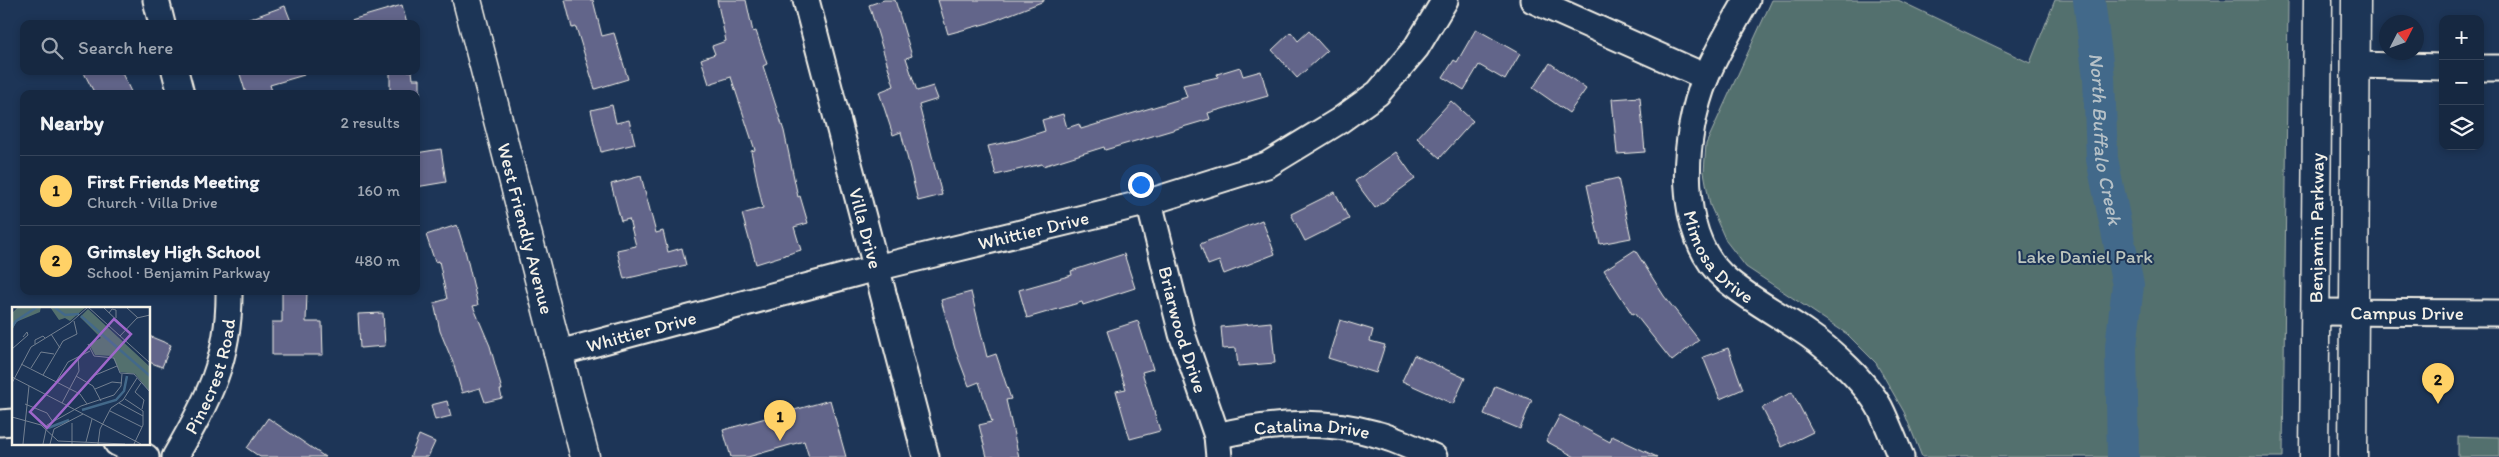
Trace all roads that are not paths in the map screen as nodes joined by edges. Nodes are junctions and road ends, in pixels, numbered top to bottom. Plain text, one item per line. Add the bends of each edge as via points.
1 (156, 0) edge
2 (467, 0) edge
3 (806, 0) edge
4 (1445, 0) edge
5 (1533, 0) edge
6 (1747, 0) edge
7 (2318, 0) edge
8 (2356, 0) edge
9 (161, 20) edge
10 (2356, 65) junction
11 (2439, 67) edge
12 (2484, 68) edge
13 (2499, 68) edge
14 (176, 75) edge
15 (1706, 77) junction
16 (180, 90) edge
17 (1149, 202) junction
18 (876, 268) junction
19 (229, 295) edge
20 (2315, 312) junction
21 (2354, 312) junction
22 (2499, 313) edge
23 (559, 353) junction
24 (119, 444) edge
25 (1218, 447) edge
26 (146, 457) edge
27 (175, 457) edge
28 (585, 457) edge
29 (926, 457) edge
30 (1434, 457) edge
31 (1901, 457) edge
32 (2314, 457) edge
33 (2353, 457) edge

1 - 9 street
2 - 23 main road, West Friendly Avenue
3 - 18 street, Villa Drive
4 - 17 street, Whittier Drive via 1416,48 1378,93 1340,121 1267,165
5 - 15 street
6 - 15 street, Mimosa Drive
7 - 20 main road, Benjamin Parkway
8 - 10 main road, Benjamin Parkway
10 - 11 street
10 - 21 main road, Benjamin Parkway
12 - 13 street
14 - 16 street
15 - 31 street, Mimosa Drive via 1693,121 1688,155 1688,197 1698,244 1725,279 1841,360 1879,406
17 - 18 street, Whittier Drive
17 - 25 street, Briarwood Drive via 1182,334
18 - 23 street, Whittier Drive
18 - 29 street, Villa Drive
19 - 27 street, Pinecrest Road via 224,351 215,382
20 - 21 street, Campus Drive
20 - 32 main road, Benjamin Parkway
21 - 22 street, Campus Drive
21 - 33 main road, Benjamin Parkway
23 - 28 main road, West Friendly Avenue
24 - 26 street
25 - 30 street, Catalina Drive via 1279,425 1324,424 1376,434

